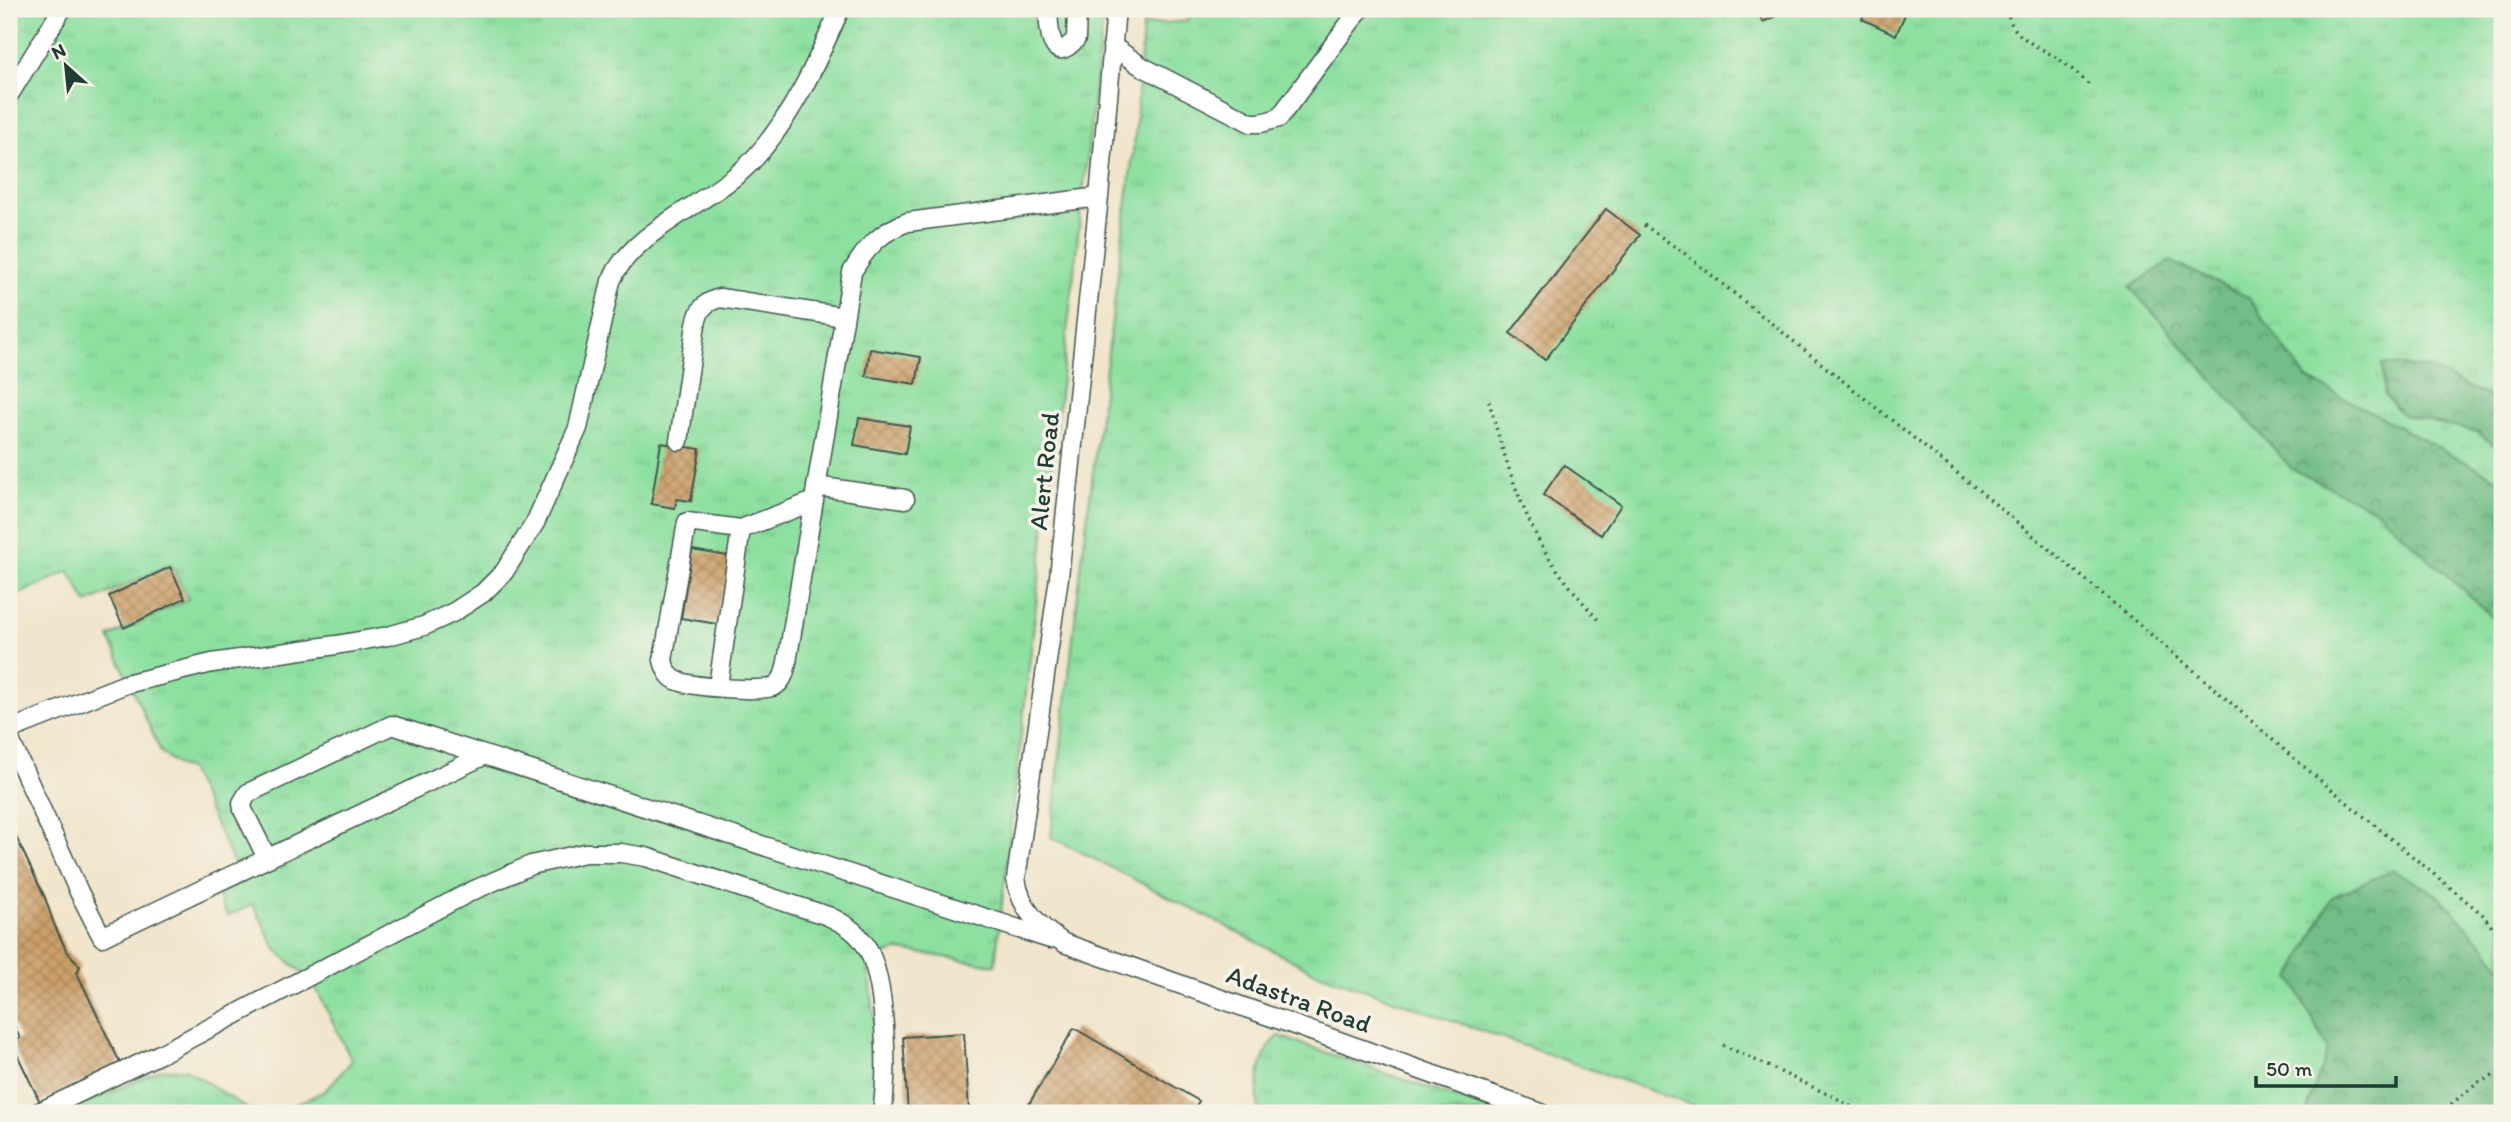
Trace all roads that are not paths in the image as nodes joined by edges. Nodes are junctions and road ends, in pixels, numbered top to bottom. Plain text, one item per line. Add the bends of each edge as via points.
1 (62, 9) edge
2 (840, 9) edge
3 (1048, 9) edge
4 (1077, 9) edge
5 (1116, 9) edge
6 (1360, 9) edge
7 (1112, 46) junction
8 (9, 95) edge
9 (1099, 197) junction
10 (844, 317) junction
11 (678, 440) dead end
12 (815, 494) junction
13 (905, 499) dead end
14 (741, 529) junction
15 (718, 687) junction
16 (9, 730) edge
17 (9, 738) edge
18 (483, 756) junction
19 (267, 858) junction
20 (1043, 929) joint
21 (1064, 943) junction
22 (37, 1113) edge
23 (882, 1113) edge
24 (1541, 1113) edge

1 - 8 street
2 - 16 street via 806,83 751,162 646,238 618,265 574,440 535,523 503,572 483,593 424,626 388,636 212,663 127,684
3 - 4 street via 1050,40 1060,48 1076,39
5 - 7 street, Alert Road
6 - 7 street via 1279,118 1261,123 1251,123
7 - 9 street, Alert Road
9 - 10 street via 896,226 865,250 852,272
9 - 20 street, Alert Road via 1059,577 1016,879 1024,904
10 - 11 street via 720,298 704,305 698,313
10 - 12 street
12 - 13 street
12 - 14 street
12 - 15 street via 783,676 767,690
14 - 15 street
14 - 15 street via 688,522 663,660 667,672 678,681
17 - 19 street via 102,937
18 - 19 street
18 - 19 street via 392,725 256,788 244,799 243,810
18 - 21 street
20 - 21 street, Adastra Road
21 - 24 street, Adastra Road
22 - 23 street via 472,891 531,865 585,853 646,858 828,916 857,934 869,950 878,986 886,1082

